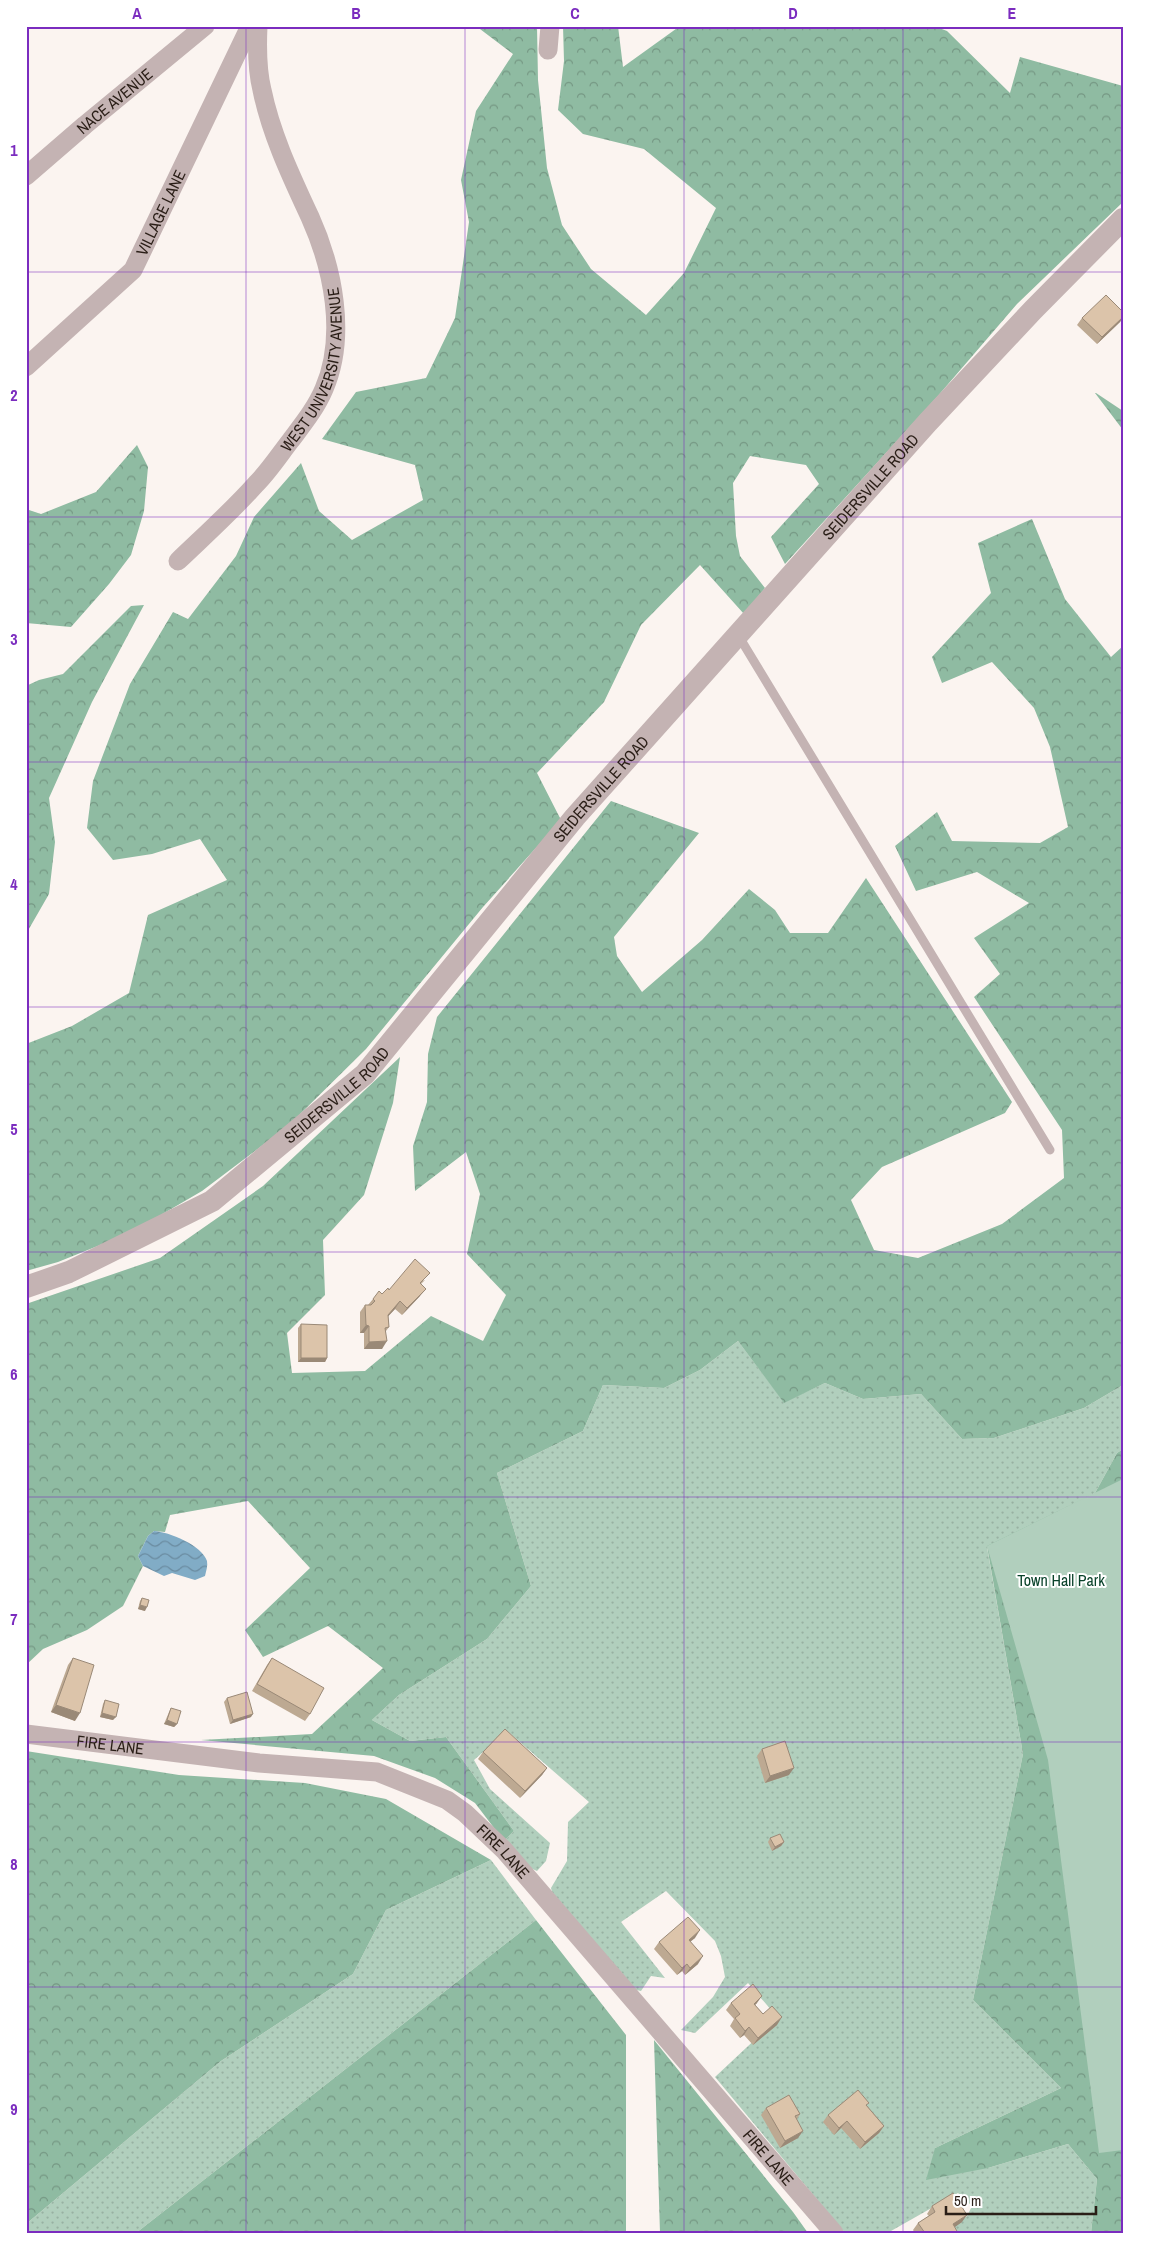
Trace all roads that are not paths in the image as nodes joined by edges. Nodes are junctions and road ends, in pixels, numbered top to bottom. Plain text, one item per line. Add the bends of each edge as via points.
1 (205, 26) edge
2 (250, 26) edge
3 (258, 26) edge
4 (550, 26) edge
5 (548, 50) dead end
6 (26, 176) edge
7 (1123, 219) edge
8 (26, 367) edge
9 (178, 561) dead end
10 (738, 635) junction
11 (1050, 1150) dead end
12 (26, 1288) edge
13 (26, 1734) edge
14 (834, 2233) edge

1 - 6 street, NACE AVENUE
2 - 8 street, VILLAGE LANE via 132,270
3 - 9 street, WEST UNIVERSITY AVENUE via 262,90 276,137 326,262 334,300 333,360 316,406 279,456 257,483
4 - 5 street
7 - 10 street, SEIDERSVILLE ROAD via 928,422
10 - 11 lane
10 - 12 street, SEIDERSVILLE ROAD via 575,817 365,1074 212,1200 69,1272
13 - 14 street, FIRE LANE via 250,1762 377,1772 447,1800 504,1850

